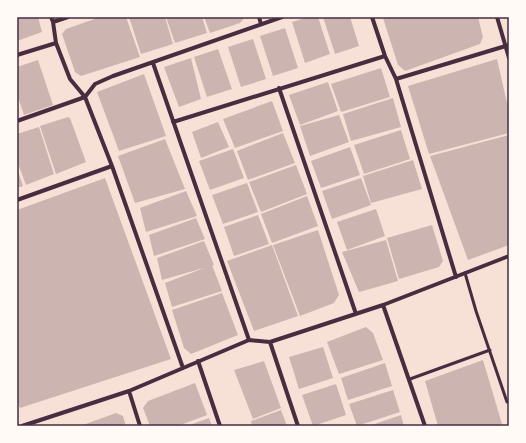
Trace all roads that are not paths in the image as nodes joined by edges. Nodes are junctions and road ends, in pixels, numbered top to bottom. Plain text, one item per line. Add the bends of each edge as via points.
1 (51, 17) edge
2 (68, 17) edge
3 (259, 17) edge
4 (282, 17) edge
5 (372, 17) edge
6 (497, 17) edge
7 (53, 22) junction
8 (261, 24) junction
9 (56, 43) junction
10 (507, 46) edge
11 (17, 55) edge
12 (385, 56) junction
13 (509, 58) edge
14 (153, 63) junction
15 (396, 79) junction
16 (279, 88) junction
17 (85, 97) junction
18 (17, 121) edge
19 (173, 122) junction
20 (112, 166) junction
21 (17, 200) edge
22 (509, 256) edge
23 (465, 273) junction
24 (456, 277) junction
25 (383, 305) junction
26 (356, 314) junction
27 (249, 340) junction
28 (270, 342) junction
29 (490, 350) junction
30 (198, 361) junction
31 (183, 368) junction
32 (410, 379) junction
33 (129, 392) junction
34 (507, 402) dead end
35 (32, 425) edge
36 (22, 426) edge
37 (140, 426) edge
38 (220, 426) edge
39 (298, 426) edge
40 (425, 426) edge

1 - 7 street
2 - 7 street
3 - 8 street
4 - 8 street
5 - 12 street
6 - 10 street
7 - 9 street
8 - 14 street
9 - 11 street
9 - 17 street via 70,79
10 - 13 street
10 - 15 street
12 - 15 street
12 - 16 street
14 - 17 street via 95,84
14 - 19 street
15 - 24 street
16 - 19 street
16 - 26 street
17 - 18 street
17 - 20 street
19 - 27 street
20 - 21 street
20 - 31 street
22 - 23 street
23 - 24 street
23 - 29 lane
24 - 25 street
25 - 26 street
25 - 32 street
26 - 28 street
27 - 28 street
27 - 30 street
28 - 39 street
29 - 32 lane
29 - 34 lane
30 - 31 street
30 - 38 street
31 - 33 street
32 - 40 street
33 - 35 street
33 - 37 street
35 - 36 street

